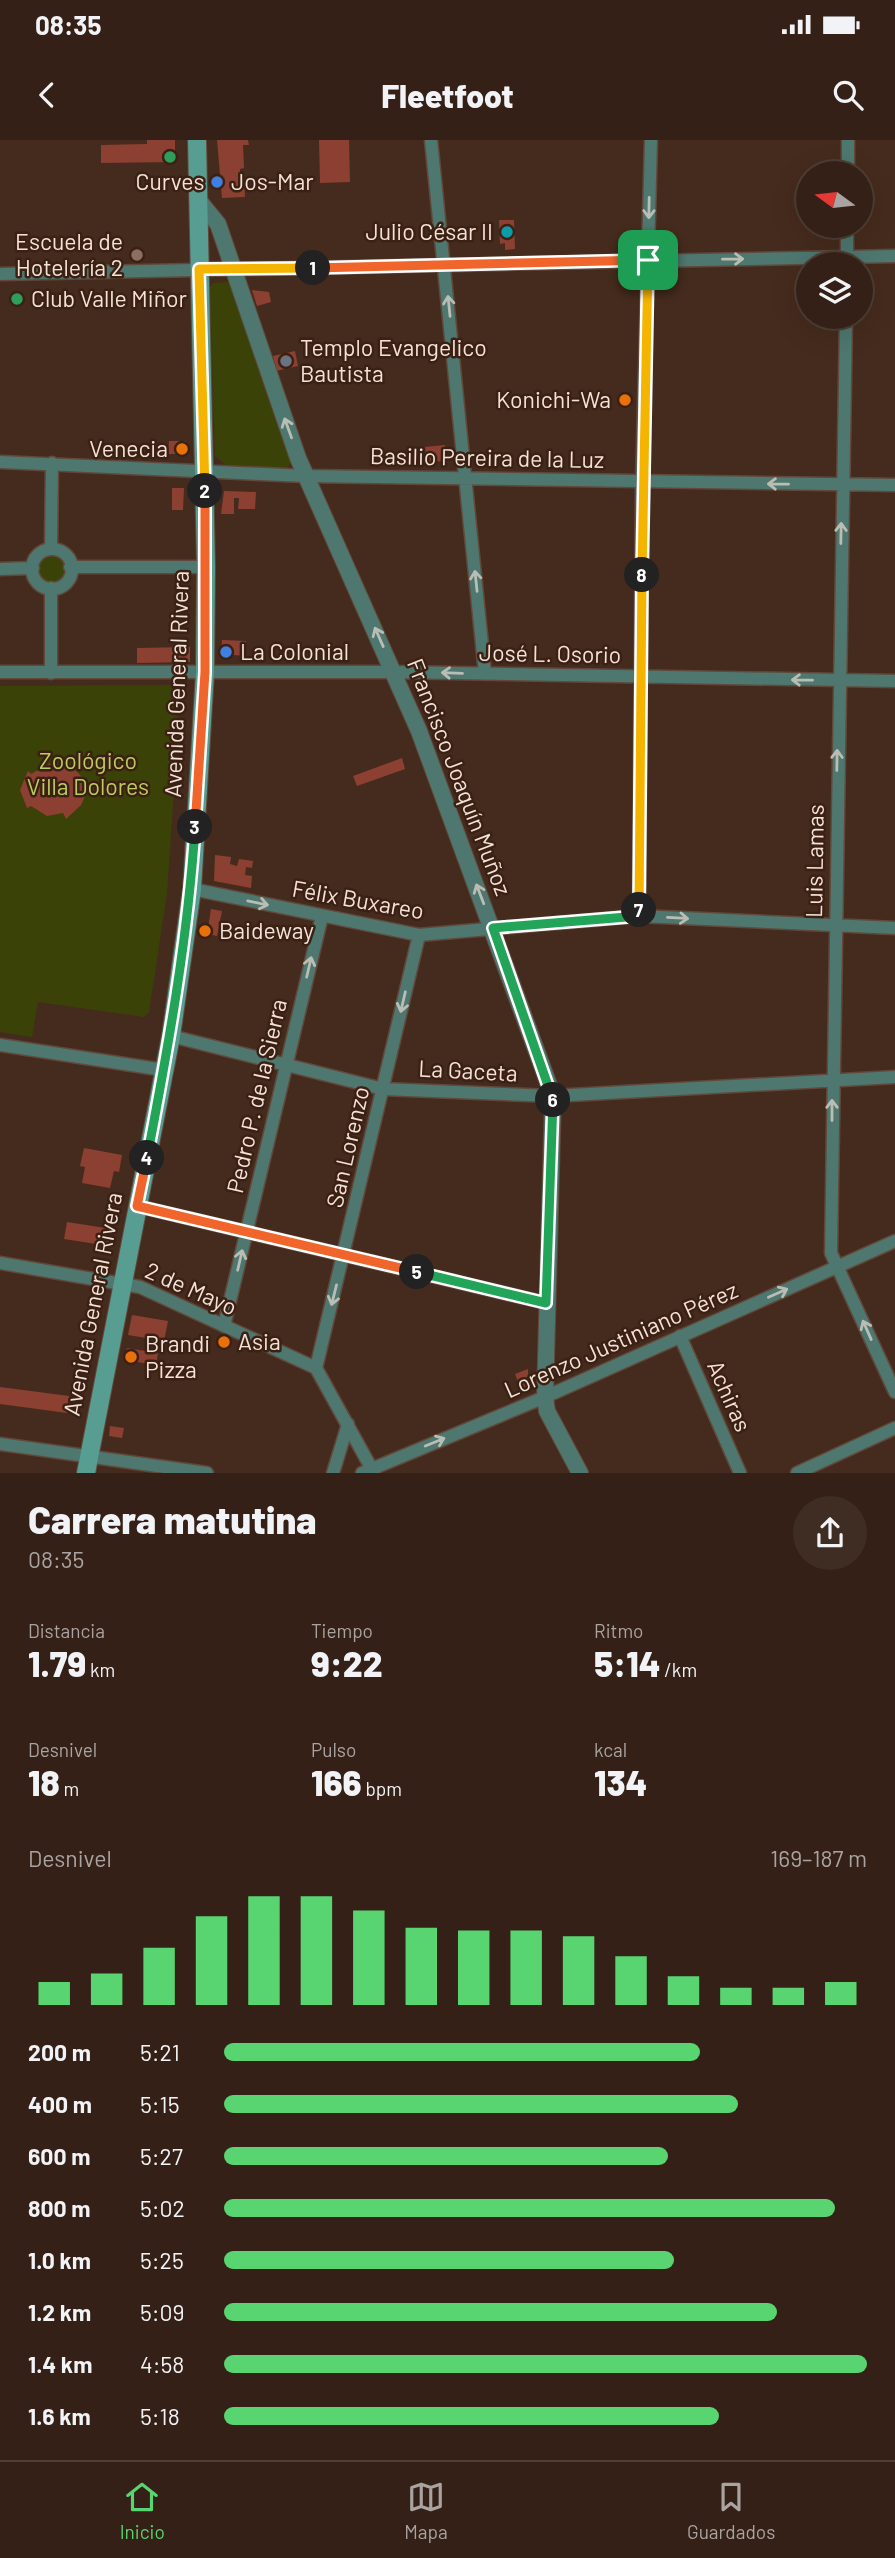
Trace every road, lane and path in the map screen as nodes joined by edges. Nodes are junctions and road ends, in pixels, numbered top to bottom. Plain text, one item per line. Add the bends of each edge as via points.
1 (197, 140) edge
2 (431, 140) edge
3 (651, 140) edge
4 (848, 140) edge
5 (848, 161) edge
6 (200, 202) junction
7 (895, 256) edge
8 (873, 258) edge
9 (648, 260) junction
10 (796, 260) edge
11 (445, 265) junction
12 (199, 269) junction
13 (231, 270) junction
14 (0, 274) edge
15 (846, 329) edge
16 (0, 462) edge
17 (52, 463) junction
18 (205, 470) junction
19 (306, 476) junction
20 (465, 478) junction
21 (642, 482) junction
22 (843, 484) junction
23 (895, 485) edge
24 (51, 549) junction
25 (33, 564) junction
26 (70, 567) junction
27 (206, 567) junction
28 (0, 569) edge
29 (51, 589) junction
30 (0, 672) edge
31 (205, 672) junction
32 (394, 672) junction
33 (51, 673) junction
34 (485, 674) junction
35 (641, 677) junction
36 (838, 681) junction
37 (895, 681) edge
38 (192, 889) junction
39 (322, 916) junction
40 (639, 916) junction
41 (835, 926) junction
42 (493, 928) junction
43 (895, 928) edge
44 (419, 935) junction
45 (171, 1036) junction
46 (0, 1045) edge
47 (286, 1065) junction
48 (164, 1070) junction
49 (895, 1077) edge
50 (832, 1081) junction
51 (383, 1088) junction
52 (553, 1097) junction
53 (137, 1206) junction
54 (246, 1232) junction
55 (895, 1241) edge
56 (344, 1254) junction
57 (0, 1263) edge
58 (839, 1266) junction
59 (122, 1283) junction
60 (546, 1303) junction
61 (224, 1326) junction
62 (680, 1336) junction
63 (316, 1368) junction
64 (895, 1392) edge
65 (545, 1397) junction
66 (348, 1424) junction
67 (895, 1429) edge
68 (0, 1444) edge
69 (87, 1464) edge
70 (369, 1471) edge
71 (208, 1473) edge
72 (333, 1473) edge
73 (580, 1473) edge
74 (740, 1473) edge
75 (797, 1473) edge

1 - 6 main road, Avenida General Rivera
2 - 11 street
3 -> 9 street
4 - 5 street
6 - 12 main road, Avenida General Rivera
6 - 13 street, Francisco Joaquín Muñoz via 218,224
7 - 8 street
9 -> 10 street
9 - 11 street
9 - 21 street
11 - 13 street
20 -> 11 street
12 - 13 street
12 - 14 street
12 - 18 main road, Avenida General Rivera
19 -> 13 street, Francisco Joaquín Muñoz
15 - 22 street, Luis Lamas
16 - 17 street, Basilio Pereira de la Luz
17 - 18 street, Basilio Pereira de la Luz
17 - 24 street
18 - 19 street, Basilio Pereira de la Luz
18 - 27 main road, Avenida General Rivera
19 - 20 street, Basilio Pereira de la Luz
32 -> 19 street, Francisco Joaquín Muñoz
20 - 21 street, Basilio Pereira de la Luz
34 -> 20 street
22 -> 21 street, Basilio Pereira de la Luz
21 - 35 street
22 - 23 street, Basilio Pereira de la Luz
36 -> 22 street, Luis Lamas
24 - 25 street via 38,552
24 - 26 street via 64,551
25 - 28 street
25 - 29 street via 37,585
26 - 27 street
26 - 29 street via 62,588
27 - 31 main road, Avenida General Rivera
29 - 33 street
30 - 33 street, José L. Osorio
31 - 32 street, José L. Osorio
31 - 33 street, José L. Osorio
31 - 38 main road, Avenida General Rivera
34 -> 32 street, José L. Osorio
42 -> 32 street, Francisco Joaquín Muñoz
34 - 35 street, José L. Osorio
36 -> 35 street, José L. Osorio
35 - 40 street
36 - 37 street, José L. Osorio
41 -> 36 street, Luis Lamas
38 -> 39 street, Félix Buxareo
38 - 45 main road, Avenida General Rivera
39 - 44 street, Félix Buxareo
47 -> 39 street, Pedro P. de la Sierra
40 -> 41 street, Félix Buxareo
40 - 42 street, Félix Buxareo
41 - 43 street, Félix Buxareo
41 - 50 street, Luis Lamas
42 - 44 street, Félix Buxareo
42 - 52 street, Francisco Joaquín Muñoz
44 -> 51 street, San Lorenzo
45 - 47 street, La Gaceta
45 - 48 main road, Avenida General Rivera
46 - 48 street
47 - 51 street, La Gaceta
47 - 54 street, Pedro P. de la Sierra
48 - 53 main road, Avenida General Rivera
49 - 50 street, La Gaceta
50 - 52 street, La Gaceta
58 -> 50 street, Luis Lamas via 831,1253
51 - 52 street, La Gaceta
51 - 56 street, San Lorenzo
52 - 60 street, Francisco Joaquín Muñoz
53 - 54 street
53 - 59 main road, Avenida General Rivera
54 - 56 street
61 -> 54 street, Pedro P. de la Sierra
55 - 58 street, Lorenzo Justiniano Pérez
56 - 60 street
56 -> 63 street, San Lorenzo
57 - 59 street, 2 de Mayo
62 -> 58 street, Lorenzo Justiniano Pérez
64 -> 58 street, Luis Lamas
59 - 61 street, 2 de Mayo
59 - 69 main road, Avenida General Rivera
60 - 65 street, Francisco Joaquín Muñoz
61 - 63 street, 2 de Mayo
62 - 65 street, Lorenzo Justiniano Pérez
62 - 74 street, Achiras
63 - 66 street
70 -> 65 street, Lorenzo Justiniano Pérez
65 - 73 street, Francisco Joaquín Muñoz via 547,1410
66 - 70 street
66 - 72 street
67 - 75 street
68 - 69 street
69 - 71 street

